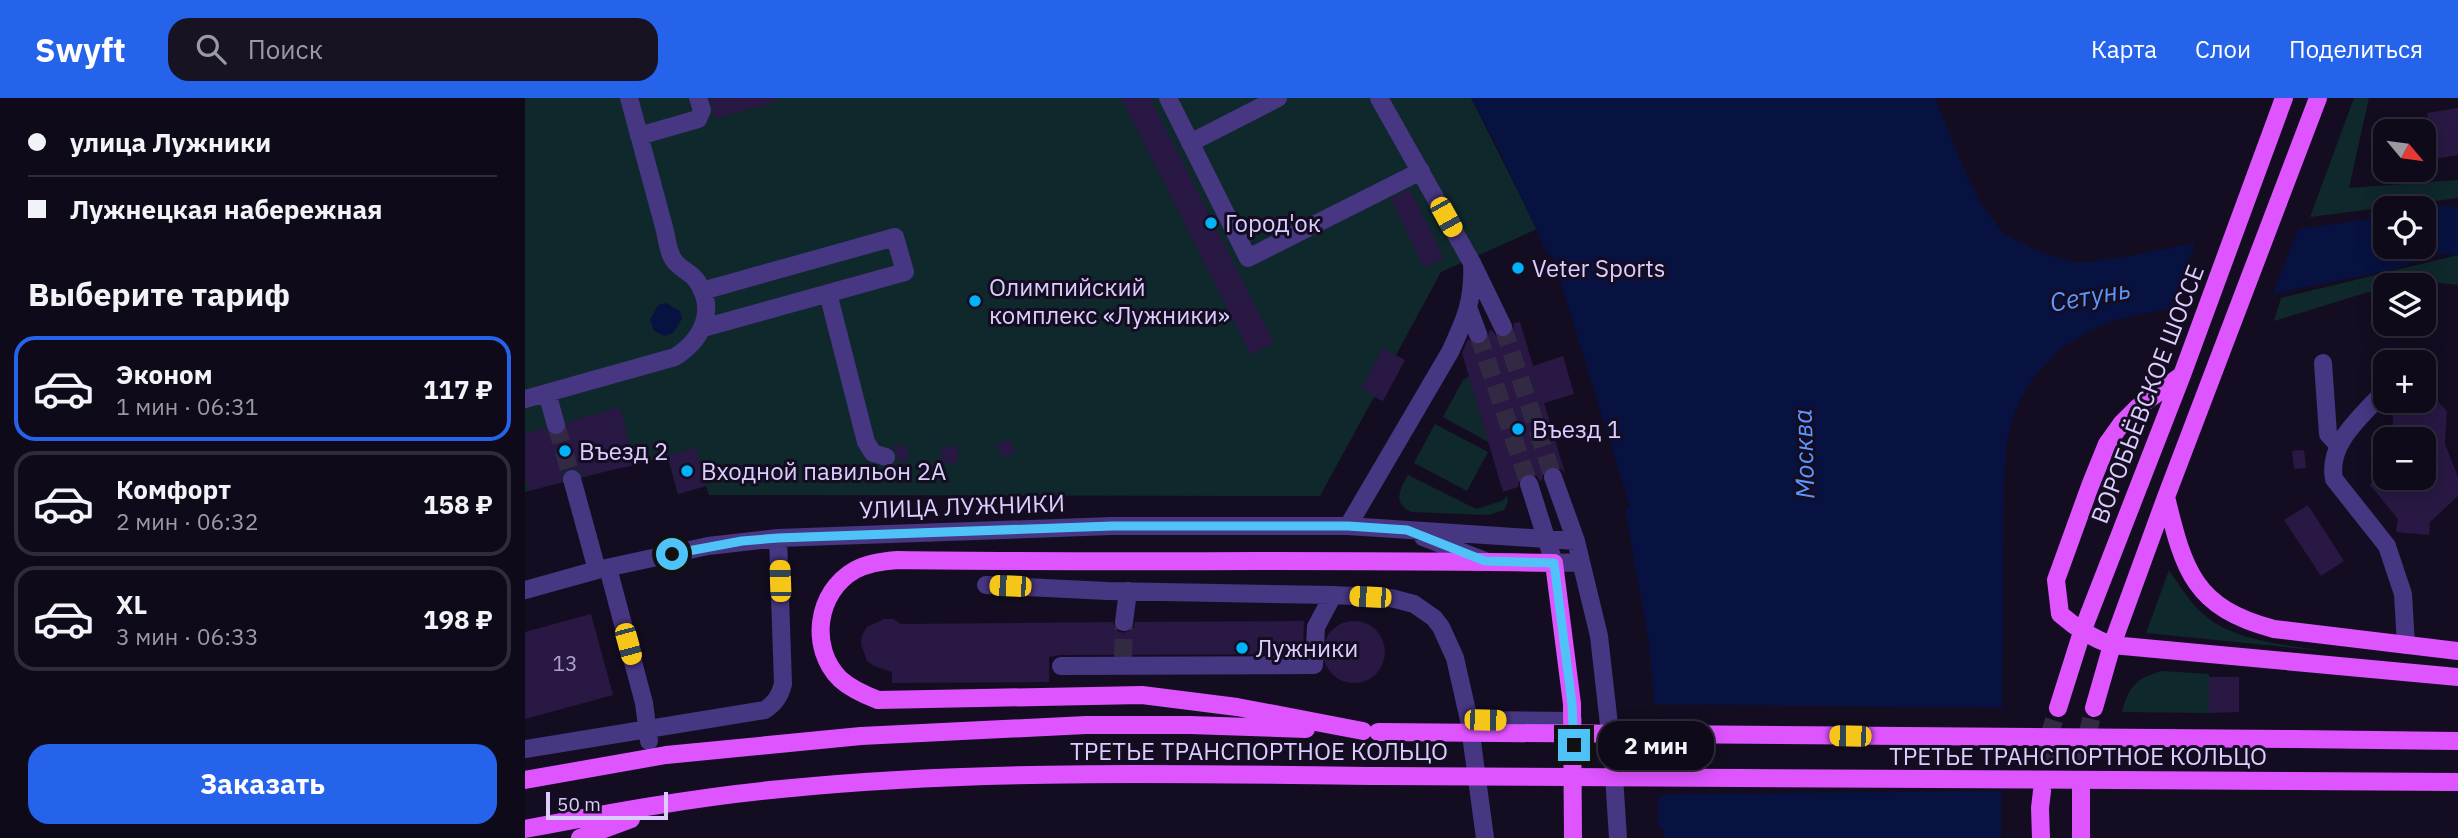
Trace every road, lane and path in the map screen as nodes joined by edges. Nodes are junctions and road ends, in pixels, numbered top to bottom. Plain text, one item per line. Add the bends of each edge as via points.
1 (629, 98) edge
2 (698, 98) edge
3 (1168, 98) edge
4 (1278, 98) edge
5 (1379, 98) edge
6 (2284, 98) edge
7 (2318, 98) edge
8 (639, 136) junction
9 (1190, 143) junction
10 (1421, 170) junction
11 (1472, 263) junction
12 (702, 291) junction
13 (828, 293) junction
14 (1469, 310) junction
15 (1503, 327) tunnel mouth
16 (703, 328) junction
17 (1478, 334) tunnel mouth
18 (2323, 363) dead end
19 (2182, 375) junction
20 (547, 393) junction
21 (525, 399) edge
22 (2373, 404) edge
23 (556, 425) tunnel mouth
24 (2338, 445) junction
25 (886, 457) dead end
26 (1553, 477) tunnel mouth
27 (572, 480) tunnel mouth
28 (1529, 484) tunnel mouth
29 (2166, 497) junction
30 (1348, 526) junction
31 (1407, 530) junction
32 (778, 538) junction
33 (1545, 540) junction
34 (1576, 541) junction
35 (1485, 561) junction
36 (1581, 562) junction
37 (1554, 563) junction
38 (602, 569) junction
39 (986, 585) dead end
40 (525, 590) edge
41 (1128, 591) junction
42 (1333, 595) junction
43 (1124, 622) tunnel mouth
44 (2082, 632) junction
45 (2112, 645) junction
46 (2406, 645) junction
47 (2458, 651) edge
48 (1061, 666) dead end
49 (2458, 677) edge
50 (2058, 708) tunnel mouth
51 (2094, 708) tunnel mouth
52 (1469, 720) junction
53 (1573, 721) junction
54 (1363, 732) junction
55 (649, 735) junction
56 (2458, 741) edge
57 (525, 749) edge
58 (525, 780) edge
59 (2458, 782) edge
60 (2080, 799) tunnel mouth
61 (2041, 800) tunnel mouth
62 (673, 803) junction
63 (525, 829) edge
64 (580, 838) edge
65 (1485, 838) edge
66 (1573, 838) edge
67 (1618, 838) edge
68 (2041, 838) edge
69 (2081, 838) edge

1 - 8 street
2 - 8 street via 702,110 698,119
3 - 9 street
4 - 9 street
5 - 10 street
6 - 19 main road, ВОРОБЬЁВСКОЕ ШОССЕ
7 - 29 main road
8 - 12 street via 668,248 675,263
9 - 10 street via 1248,258
10 - 11 street
11 - 14 street
11 - 15 street
12 - 13 street via 895,237 905,272
12 - 16 street via 706,304
13 - 16 street
13 - 25 street via 866,442 876,455
14 - 17 street
14 - 30 street via 1450,352
16 - 20 street via 689,348 675,357
18 - 24 street via 2328,434
19 - 44 main road, ВОРОБЬЁВСКОЕ ШОССЕ
19 - 44 main road via 2122,423 2107,444 2090,486 2056,580 2060,614
20 - 21 street
20 - 23 street
22 - 24 street
24 - 46 street via 2334,480 2387,546 2403,594
26 - 34 street
27 - 38 street
28 - 33 street
29 - 45 main road
29 - 46 main road via 2184,561 2214,603 2229,613 2274,629
30 - 31 street, УЛИЦА ЛУЖНИКИ
30 - 32 street, УЛИЦА ЛУЖНИКИ via 1112,526
31 - 33 street, УЛИЦА ЛУЖНИКИ
31 - 35 street, УЛИЦА ЛУЖНИКИ
32 - 38 street, УЛИЦА ЛУЖНИКИ
32 - 55 street via 783,684 778,698 765,710
33 - 34 street, УЛИЦА ЛУЖНИКИ
33 - 37 street
34 - 36 street
35 - 37 main road
35 - 54 main road via 898,559 857,569 840,582 827,603 820,628 829,666 851,688 878,700 1142,695 1237,707
36 - 37 street
36 - 67 street via 1599,636
37 - 53 main road
38 - 40 street, УЛИЦА ЛУЖНИКИ
38 - 55 street
39 - 41 street
41 - 42 street
41 - 43 street
42 - 48 street via 1316,627 1314,665 1123,662
42 - 52 street via 1403,600 1434,618 1455,658
44 - 45 main road
44 - 50 main road, ВОРОБЬЁВСКОЕ ШОССЕ
45 - 49 main road
45 - 51 main road
46 - 47 main road
52 - 53 street
52 - 65 street
53 - 66 main road
54 - 56 main road, ТРЕТЬЕ ТРАНСПОРТНОЕ КОЛЬЦО, bridge
54 - 58 main road, ТРЕТЬЕ ТРАНСПОРТНОЕ КОЛЬЦО via 1086,725 861,736 666,755
55 - 57 street
59 - 62 main road, ТРЕТЬЕ ТРАНСПОРТНОЕ КОЛЬЦО, bridge via 1088,772 864,782
60 - 69 main road
61 - 68 main road
62 - 63 main road, ТРЕТЬЕ ТРАНСПОРТНОЕ КОЛЬЦО
62 - 64 main road

